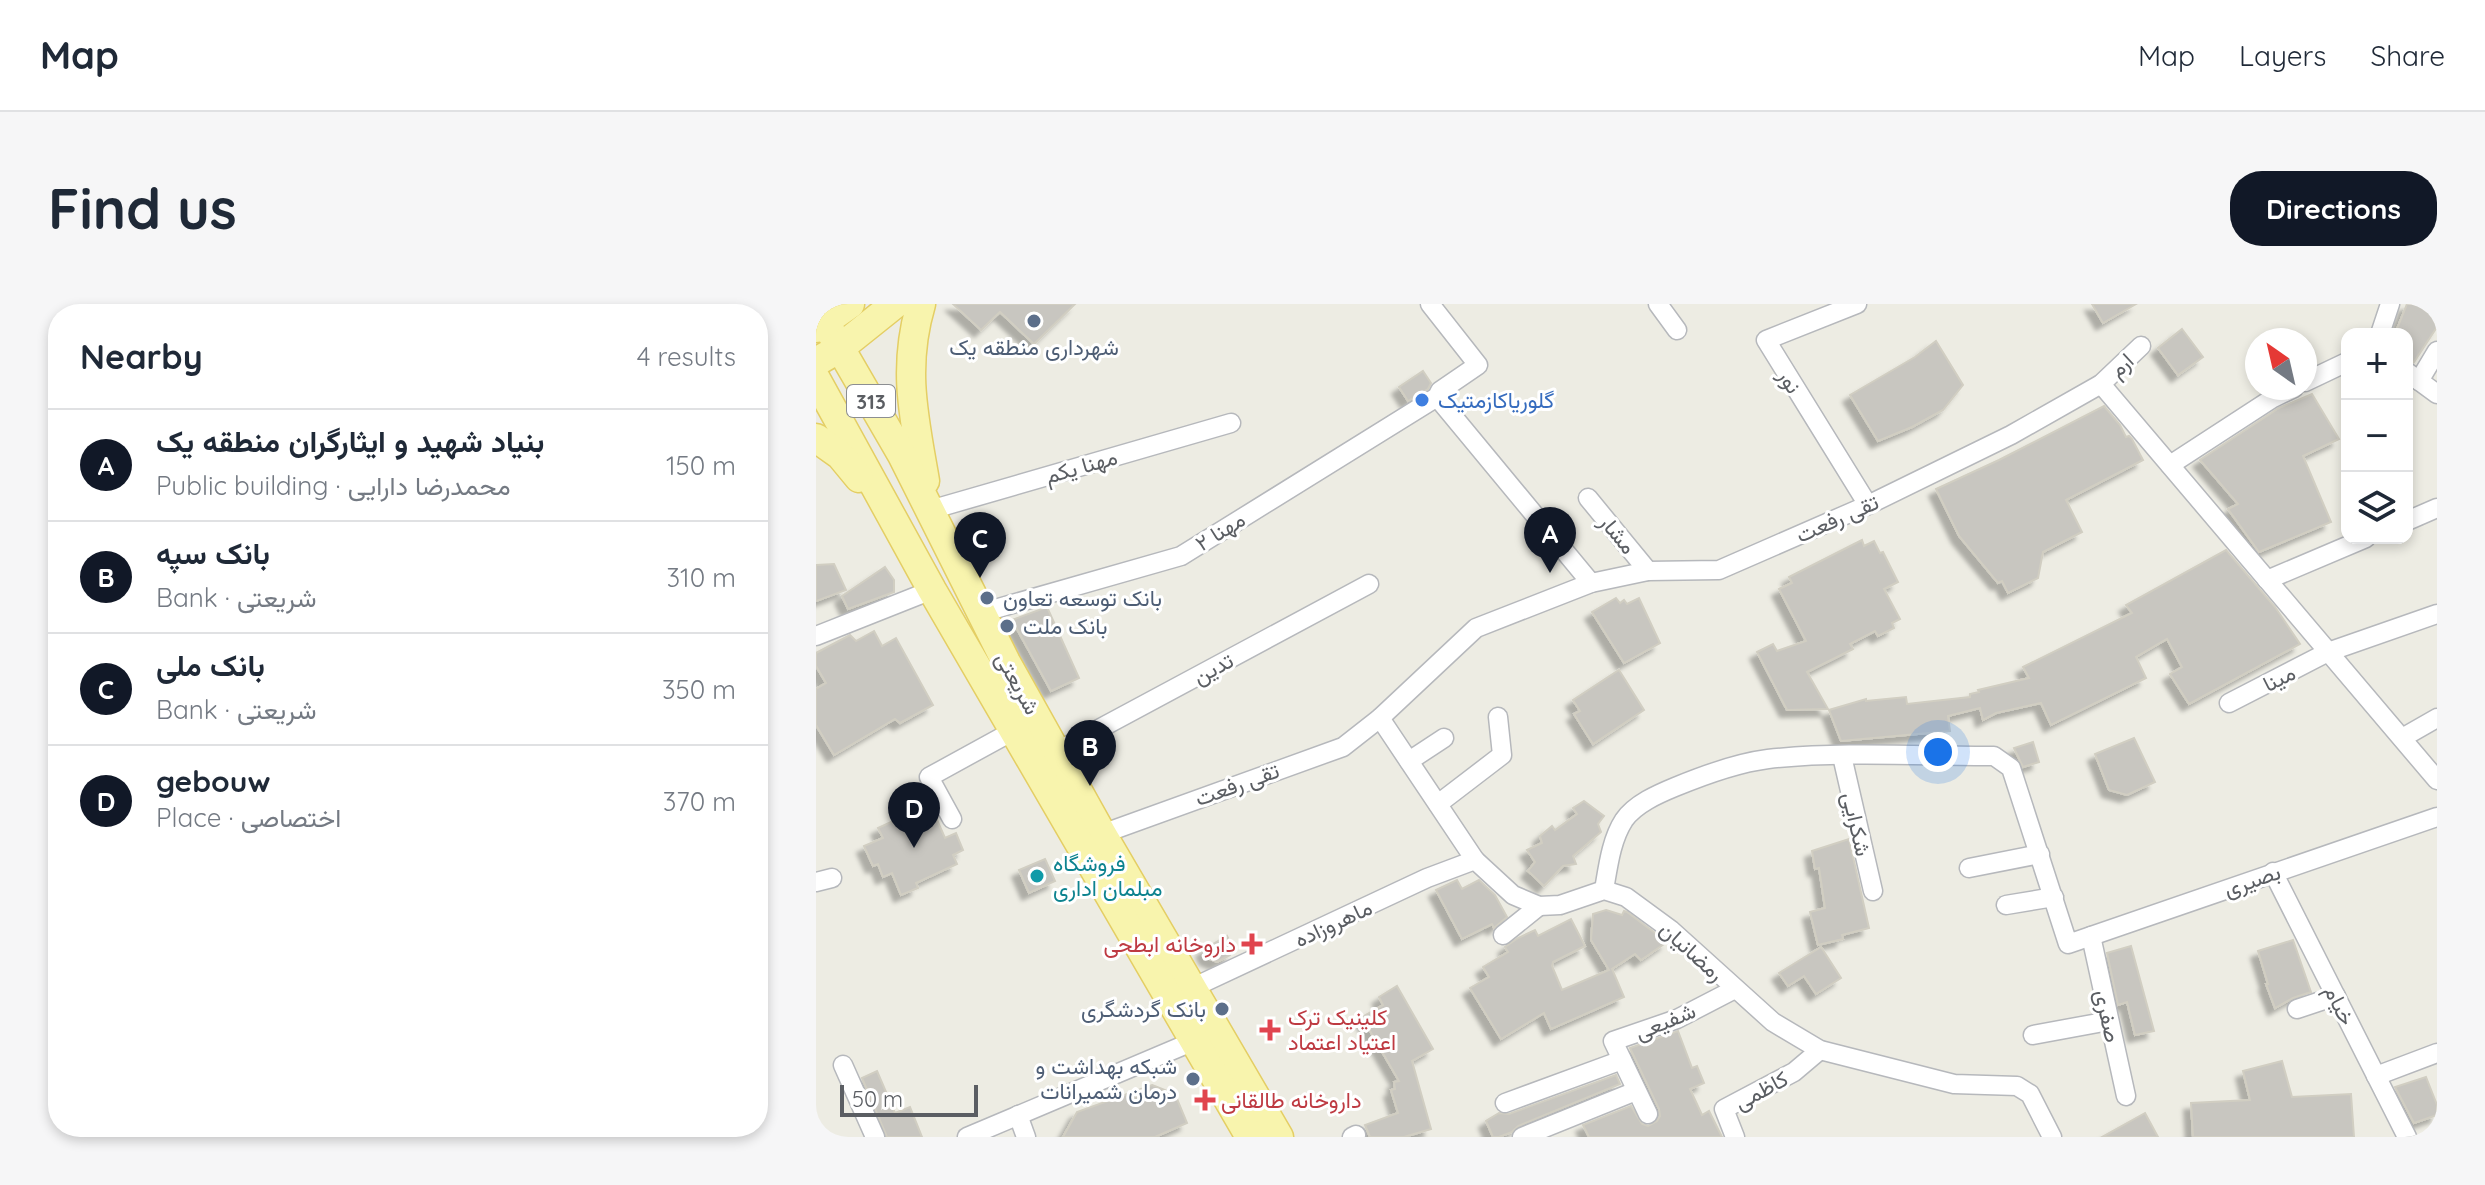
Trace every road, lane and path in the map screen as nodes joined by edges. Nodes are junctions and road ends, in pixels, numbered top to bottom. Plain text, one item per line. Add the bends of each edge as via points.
1 (850, 304) edge
2 (895, 304) edge
3 (921, 304) edge
4 (1430, 304) edge
5 (1658, 304) edge
6 (1857, 304) edge
7 (2390, 304) edge
8 (820, 325) edge
9 (2382, 328) edge
10 (1677, 330) dead end
11 (2141, 346) dead end
12 (2437, 351) edge
13 (828, 355) edge
14 (2341, 365) edge
15 (2317, 376) edge
16 (2413, 377) edge
17 (816, 379) edge
18 (2101, 384) junction
19 (2437, 394) edge
20 (1437, 397) junction
21 (2270, 400) edge
22 (1231, 423) dead end
23 (816, 438) edge
24 (902, 455) junction
25 (2170, 465) junction
26 (868, 472) junction
27 (1588, 498) dead end
28 (1868, 505) junction
29 (2437, 508) edge
30 (930, 510) junction
31 (888, 513) junction
32 (2413, 518) edge
33 (2352, 544) edge
34 (1648, 571) junction
35 (2267, 580) junction
36 (1591, 583) junction
37 (1369, 584) dead end
38 (932, 590) junction
39 (981, 613) junction
40 (2437, 614) edge
41 (816, 636) edge
42 (2328, 652) junction
43 (2229, 703) dead end
44 (1498, 717) dead end
45 (1380, 718) junction
46 (2437, 718) edge
47 (1013, 731) junction
48 (1444, 738) dead end
49 (2402, 738) junction
50 (1056, 752) junction
51 (1842, 756) junction
52 (1409, 761) junction
53 (2437, 780) edge
54 (1438, 804) junction
55 (2437, 817) edge
56 (952, 819) dead end
57 (1102, 834) junction
58 (2040, 854) junction
59 (1475, 860) junction
60 (1969, 868) dead end
61 (2273, 872) junction
62 (1604, 890) junction
63 (1873, 891) dead end
64 (2054, 897) junction
65 (2006, 905) dead end
66 (1539, 906) junction
67 (1503, 935) dead end
68 (2091, 936) junction
69 (1192, 988) junction
70 (1735, 989) junction
71 (2336, 996) junction
72 (2297, 1009) dead end
73 (2109, 1021) junction
74 (2033, 1035) dead end
75 (1194, 1041) junction
76 (1820, 1050) junction
77 (2437, 1053) edge
78 (1622, 1060) junction
79 (843, 1065) dead end
80 (2376, 1076) junction
81 (1636, 1091) junction
82 (2126, 1096) dead end
83 (1505, 1103) dead end
84 (1648, 1114) dead end
85 (1018, 1115) junction
86 (875, 1137) edge
87 (967, 1137) edge
88 (1026, 1137) edge
89 (1250, 1137) edge
90 (1279, 1137) edge
91 (1522, 1137) edge
92 (1735, 1137) edge
93 (2052, 1137) edge
94 (2407, 1137) edge

1 - 8 main road
2 - 13 main road
3 - 30 main road via 910,380
4 - 20 street, مهنا ۲ via 1478,365
5 - 10 street
6 - 28 street, نور via 1766,340
7 - 9 street
8 - 13 main road, شریعتی
11 - 18 street, ارم
12 - 16 street
13 - 24 main road, شریعتی / 313
14 - 15 street
16 - 19 street
17 - 26 main road, شریعتی / 313
18 - 25 street
18 - 28 street, تقی رفعت
20 - 36 street
20 - 39 street, مهنا ۲ via 1181,556
21 - 25 street
22 - 30 street, مهنا یکم
23 - 31 main road via 840,455
24 - 26 main road via 889,444 875,442
24 - 30 main road, شریعتی / 313
25 - 35 street
26 - 31 main road, شریعتی / 313
27 - 34 street, مشار
28 - 34 street, تقی رفعت via 1719,570
29 - 32 street
30 - 39 main road, شریعتی / 313
31 - 38 main road, شریعتی / 313
33 - 35 street
34 - 36 street, تقی رفعت
35 - 42 street
36 - 45 street, تقی رفعت via 1476,628
37 - 50 street, تدین
38 - 41 street
38 - 47 main road, شریعتی / 313
39 - 50 main road, شریعتی / 313
40 - 42 street, مینا
42 - 43 street, مینا
42 - 49 street
44 - 54 street via 1502,755
45 - 52 street
45 - 57 street, تقی رفعت via 1343,747
46 - 49 street
47 - 56 street via 929,777
47 - 75 main road, شریعتی / 313
48 - 52 street
49 - 53 street
50 - 57 main road, شریعتی / 313
51 - 58 street via 1994,756 2011,768
51 - 62 street via 1766,759 1709,773 1645,802 1625,819 1611,852
51 - 63 street, شکرایی
52 - 54 street
54 - 59 street
55 - 61 street, بصیری
57 - 69 main road, شریعتی / 313
58 - 60 street
58 - 64 street
59 - 66 street via 1513,895
59 - 69 street, ماهروزاده
61 - 68 street, بصیری
61 - 71 street, خیام
62 - 66 street via 1560,905
62 - 70 street, رمضانیان via 1626,897 1671,930
64 - 65 street
64 - 68 street, بصیری via 2068,944
66 - 67 street
68 - 73 street, صفری
69 - 90 main road, شریعتی / 313
70 - 76 street, رمضانیان via 1773,1022
70 - 78 street, شفیعی via 1677,1019 1613,1041
71 - 72 street
71 - 80 street, خیام
73 - 74 street
73 - 82 street, صفری
75 - 85 street
75 - 89 main road, شریعتی / 313
76 - 92 street, کاظمی via 1794,1072 1724,1109
76 - 93 street, رمضانیان via 1954,1084 2017,1086 2030,1094
77 - 80 street
78 - 81 street, شفیعی
78 - 83 street, شفیعی
79 - 86 street
80 - 94 street, خیام
81 - 84 street, شفیعی
81 - 91 street
85 - 87 street
85 - 88 street

